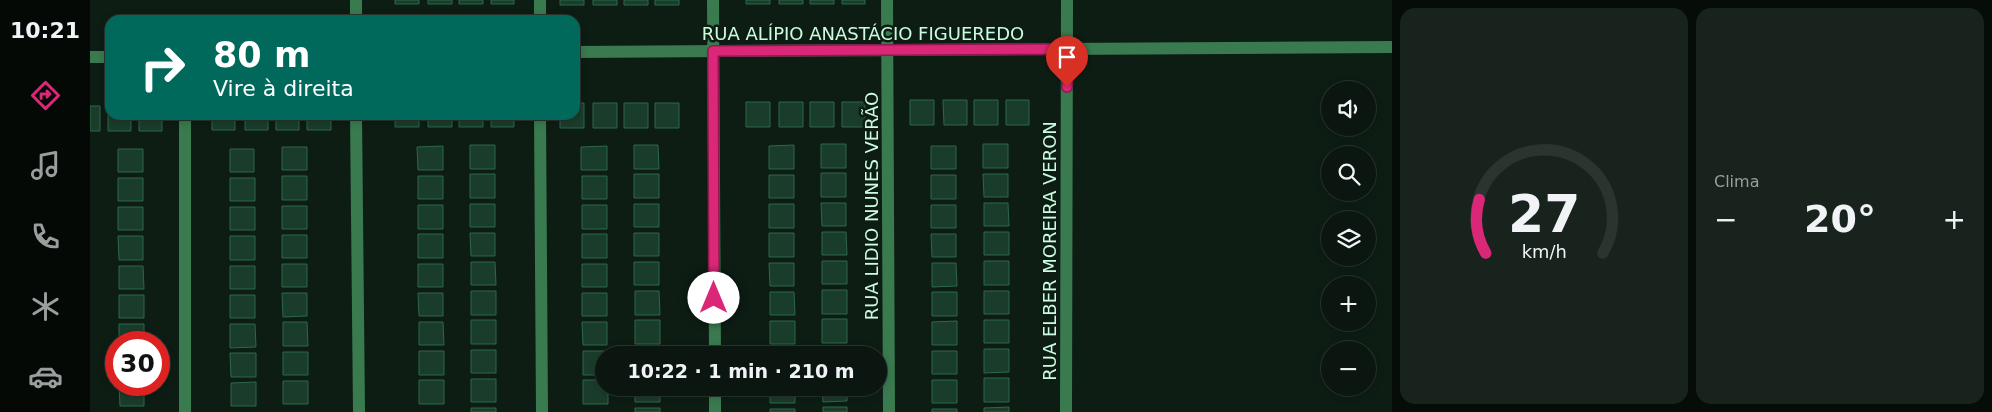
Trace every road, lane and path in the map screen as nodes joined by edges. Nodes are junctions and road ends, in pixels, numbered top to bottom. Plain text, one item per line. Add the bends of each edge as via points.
1 (356, 0) edge
2 (540, 0) edge
3 (713, 0) edge
4 (887, 0) edge
5 (1067, 0) edge
6 (356, 15) edge
7 (540, 15) edge
8 (1392, 47) edge
9 (1068, 49) junction
10 (888, 50) junction
11 (713, 51) junction
12 (580, 52) edge
13 (105, 57) edge
14 (90, 58) edge
15 (185, 120) edge
16 (356, 120) edge
17 (540, 120) edge
18 (715, 346) edge
19 (715, 396) edge
20 (185, 412) edge
21 (359, 412) edge
22 (542, 412) edge
23 (715, 412) edge
24 (889, 412) edge
25 (1066, 412) edge

1 - 6 street
2 - 7 street
3 - 11 street
4 - 10 street, RUA LIDIO NUNES VERÃO
5 - 9 street, RUA ELBER MOREIRA VERON
8 - 9 street, RUA ALÍPIO ANASTÁCIO FIGUEREDO
9 - 10 street, RUA ALÍPIO ANASTÁCIO FIGUEREDO
9 - 25 street, RUA ELBER MOREIRA VERON
10 - 11 street, RUA ALÍPIO ANASTÁCIO FIGUEREDO
10 - 24 street, RUA LIDIO NUNES VERÃO
11 - 12 street, RUA ALÍPIO ANASTÁCIO FIGUEREDO
11 - 18 street
13 - 14 street
15 - 20 street
16 - 21 street
17 - 22 street
19 - 23 street

